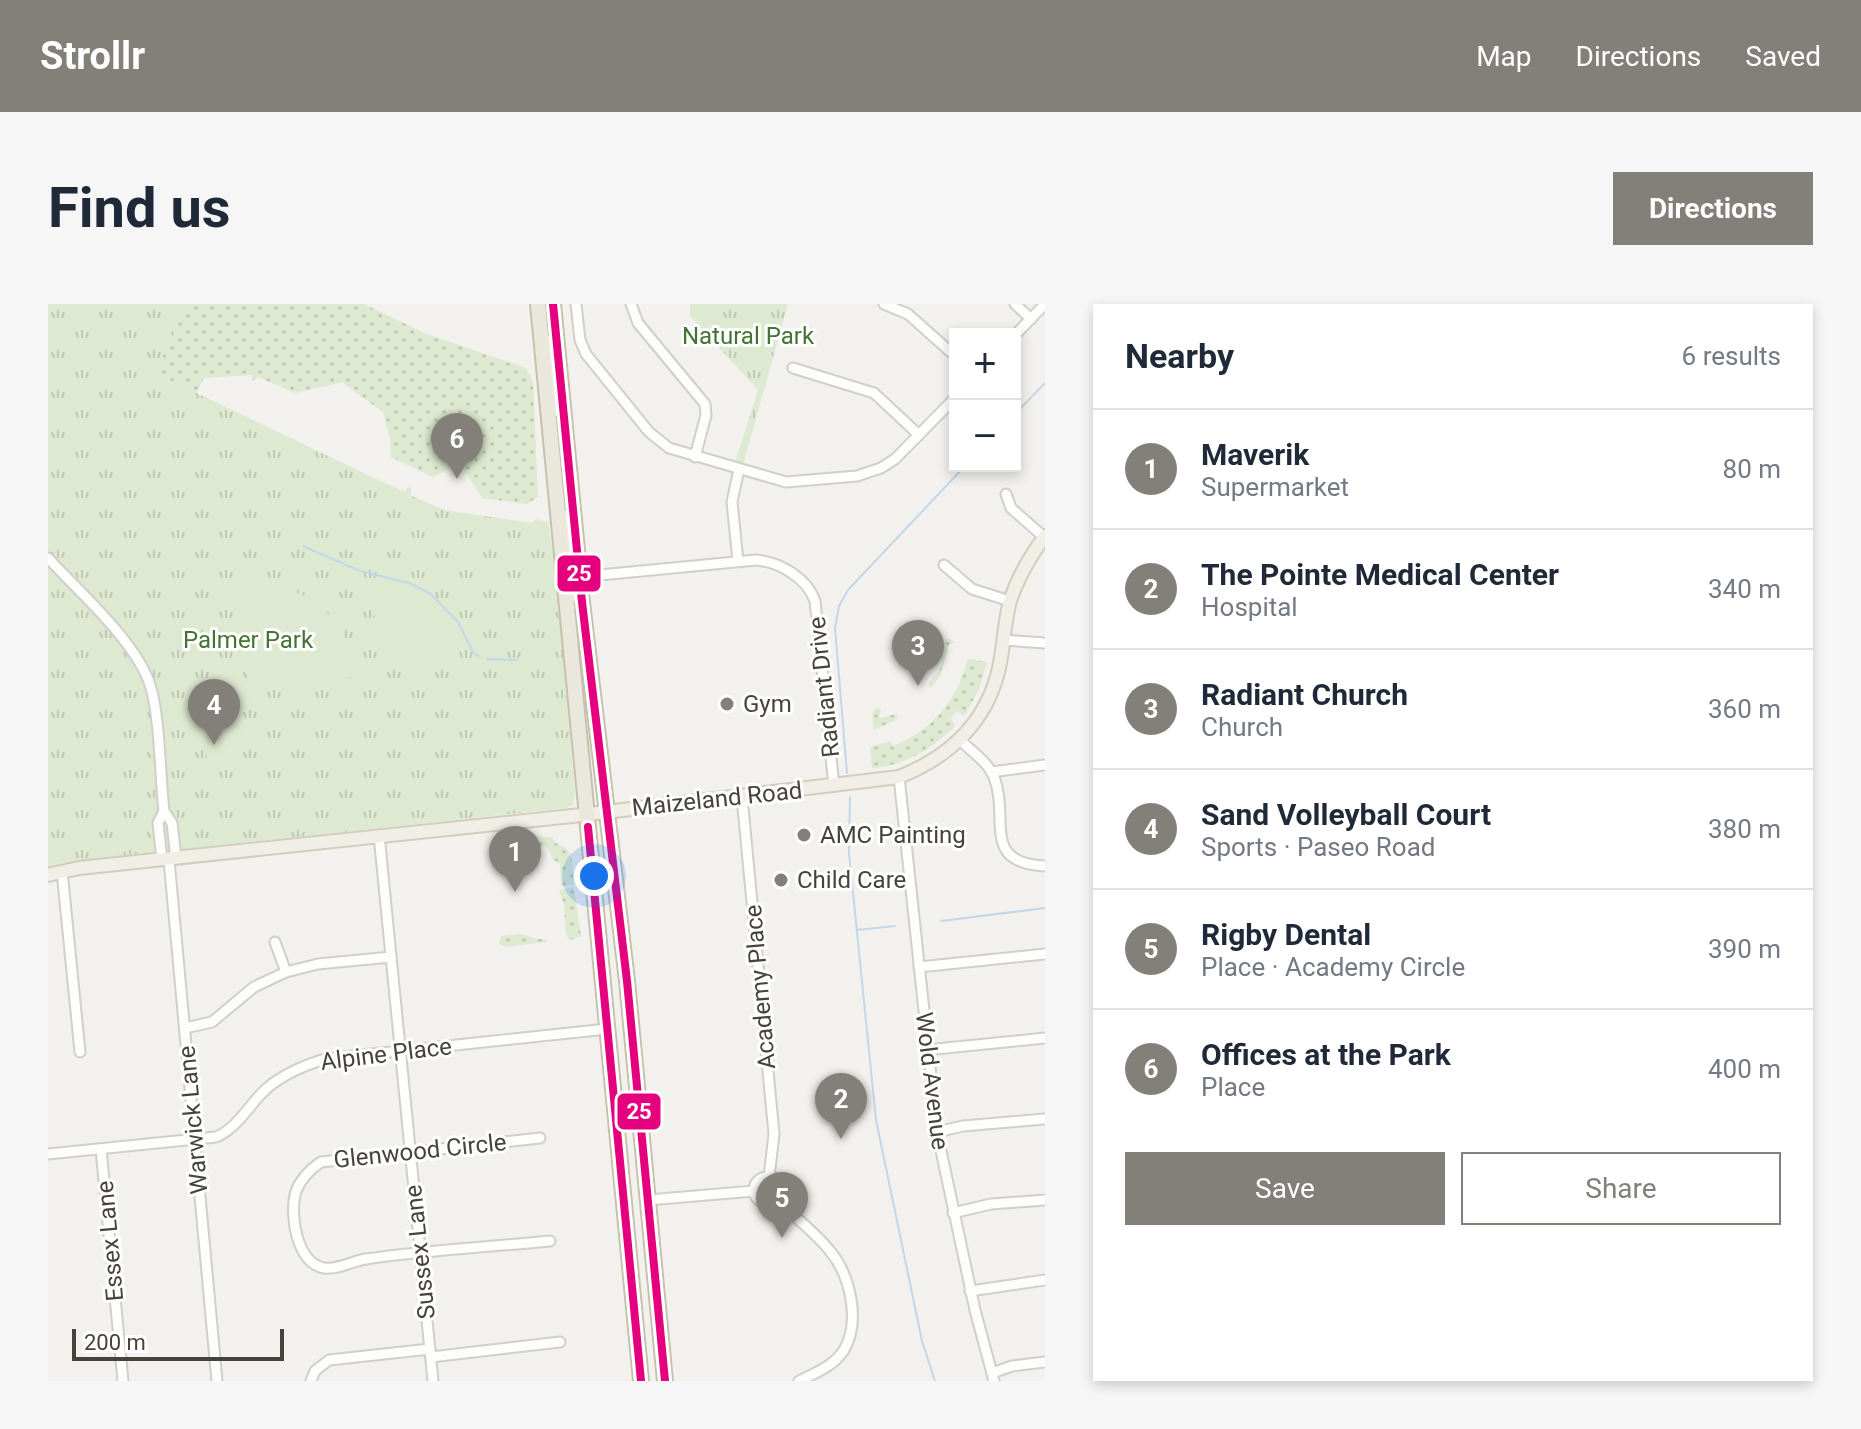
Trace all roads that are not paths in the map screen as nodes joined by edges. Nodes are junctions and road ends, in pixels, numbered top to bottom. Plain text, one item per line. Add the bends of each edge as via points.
1 (538, 304) edge
2 (553, 304) edge
3 (576, 304) edge
4 (631, 304) edge
5 (884, 304) edge
6 (1015, 304) edge
7 (1045, 304) edge
8 (1031, 319) junction
9 (1021, 329) edge
10 (540, 331) junction
11 (949, 351) edge
12 (793, 368) dead end
13 (953, 400) edge
14 (564, 419) junction
15 (919, 435) junction
16 (695, 457) junction
17 (739, 469) junction
18 (1006, 494) dead end
19 (558, 512) junction
20 (1045, 536) edge
21 (48, 558) edge
22 (738, 561) junction
23 (944, 565) dead end
24 (579, 577) junction
25 (1010, 601) junction
26 (582, 602) junction
27 (1003, 640) junction
28 (1045, 643) edge
29 (960, 740) junction
30 (1045, 765) edge
31 (991, 772) junction
32 (899, 777) junction
33 (834, 786) junction
34 (742, 797) junction
35 (605, 812) junction
36 (587, 814) junction
37 (379, 835) junction
38 (169, 860) junction
39 (1045, 866) edge
40 (62, 871) junction
41 (48, 875) edge
42 (275, 942) dead end
43 (1045, 954) edge
44 (391, 957) junction
45 (919, 967) junction
46 (286, 972) junction
47 (185, 1028) junction
48 (607, 1029) junction
49 (1045, 1038) edge
50 (400, 1050) junction
51 (926, 1050) junction
52 (80, 1052) dead end
53 (614, 1102) junction
54 (1045, 1119) edge
55 (937, 1132) junction
56 (540, 1138) dead end
57 (195, 1140) junction
58 (101, 1149) junction
59 (410, 1151) junction
60 (48, 1154) edge
61 (769, 1177) junction
62 (754, 1191) junction
63 (648, 1200) junction
64 (776, 1200) junction
65 (1045, 1200) edge
66 (953, 1213) junction
67 (550, 1241) dead end
68 (420, 1254) junction
69 (1045, 1280) edge
70 (970, 1291) junction
71 (560, 1342) dead end
72 (430, 1353) junction
73 (1045, 1362) edge
74 (993, 1377) edge
75 (123, 1381) edge
76 (217, 1381) edge
77 (311, 1381) edge
78 (433, 1381) edge
79 (641, 1381) edge
80 (665, 1381) edge
81 (799, 1381) edge

1 - 10 highway
2 - 14 highway
3 - 16 street via 580,340 590,360 656,438
4 - 16 street via 638,323 705,404
5 - 11 street via 908,314
6 - 8 street
7 - 8 street
8 - 9 street
10 - 14 main road via 550,338 557,408
10 - 19 highway
12 - 15 street via 874,393
13 - 15 street
14 - 24 highway
15 - 17 street via 888,464 857,476 786,482
16 - 17 street
17 - 22 street via 732,502
18 - 20 street via 1011,508
19 - 26 main road via 566,522 575,595
19 - 36 highway
20 - 25 main road, Maizeland Road
21 - 38 street, Warwick Lane via 128,646 146,675 164,811 158,823
22 - 24 street, Radiant Drive
22 - 33 street, Radiant Drive via 770,562 801,579 813,595
23 - 25 street via 972,589
24 - 26 highway
25 - 27 main road, Maizeland Road
26 - 35 highway
27 - 28 street
27 - 29 main road, Maizeland Road via 991,695
29 - 31 street
29 - 32 main road, Maizeland Road via 925,766
30 - 31 street
31 - 39 street via 1006,850 1024,865
32 - 33 main road, Maizeland Road
32 - 45 street, Wold Avenue
33 - 34 main road, Maizeland Road
34 - 35 main road, Maizeland Road
34 - 61 street, Academy Place via 774,1134
35 - 36 main road, Maizeland Road
35 - 63 highway
36 - 37 main road, Maizeland Road
36 - 48 highway
37 - 38 main road, Maizeland Road
37 - 44 street, Sussex Lane
38 - 40 main road, Maizeland Road
38 - 47 street, Warwick Lane
40 - 41 main road, Maizeland Road
40 - 52 street
42 - 46 street
43 - 45 street
44 - 46 street
44 - 50 street, Sussex Lane
45 - 51 street, Wold Avenue
46 - 47 street via 254,987 212,1022
47 - 57 street, Warwick Lane
48 - 50 street, Alpine Place
48 - 53 highway
49 - 51 street
50 - 57 street, Alpine Place via 325,1059 295,1069 269,1087 227,1132
50 - 59 street, Sussex Lane
51 - 55 street, Wold Avenue
53 - 63 highway via 623,1115 629,1180
53 - 79 highway
54 - 55 street
55 - 66 street, Wold Avenue
56 - 59 street, Glenwood Circle
57 - 58 street, Alpine Place
57 - 76 street, Warwick Lane
58 - 60 street, Alpine Place
58 - 75 street, Essex Lane
59 - 68 street, Sussex Lane
59 - 68 street, Glenwood Circle via 316,1164 296,1192 297,1233 306,1257 326,1268
61 - 62 street via 757,1182
61 - 64 street via 780,1185
62 - 63 street
62 - 64 street via 761,1202
63 - 80 highway
64 - 81 street via 830,1250 852,1304 843,1351
65 - 66 street
66 - 70 street, Wold Avenue
67 - 68 street, Glenwood Circle
68 - 72 street, Sussex Lane
69 - 70 street
70 - 74 street, Wold Avenue
71 - 72 street
72 - 77 street via 329,1360
72 - 78 street, Sussex Lane
73 - 74 street via 1012,1366

